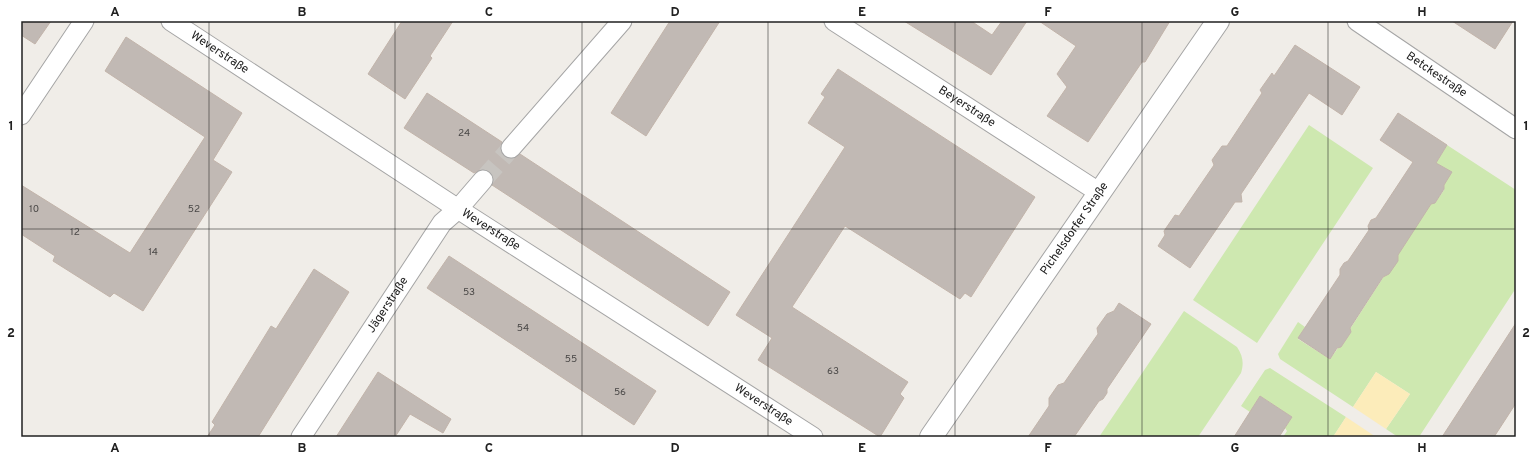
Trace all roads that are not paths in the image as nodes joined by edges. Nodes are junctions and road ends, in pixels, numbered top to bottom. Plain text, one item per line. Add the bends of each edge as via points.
1 (84, 21) edge
2 (171, 21) edge
3 (622, 21) edge
4 (834, 21) edge
5 (1218, 21) edge
6 (1357, 21) edge
7 (21, 115) edge
8 (1516, 129) edge
9 (511, 148) tunnel mouth
10 (484, 180) tunnel mouth
11 (1100, 193) junction
12 (458, 209) junction
13 (301, 437) edge
14 (813, 437) edge
15 (931, 437) edge

1 - 7 street
2 - 12 street, Weverstraße
3 - 9 street
4 - 11 street, Beyerstraße
5 - 11 street, Pichelsdorfer Straße
6 - 8 street, Betckestraße
10 - 12 street, Jägerstraße
11 - 15 street, Pichelsdorfer Straße
12 - 13 street, Jägerstraße via 442,223
12 - 14 street, Weverstraße

